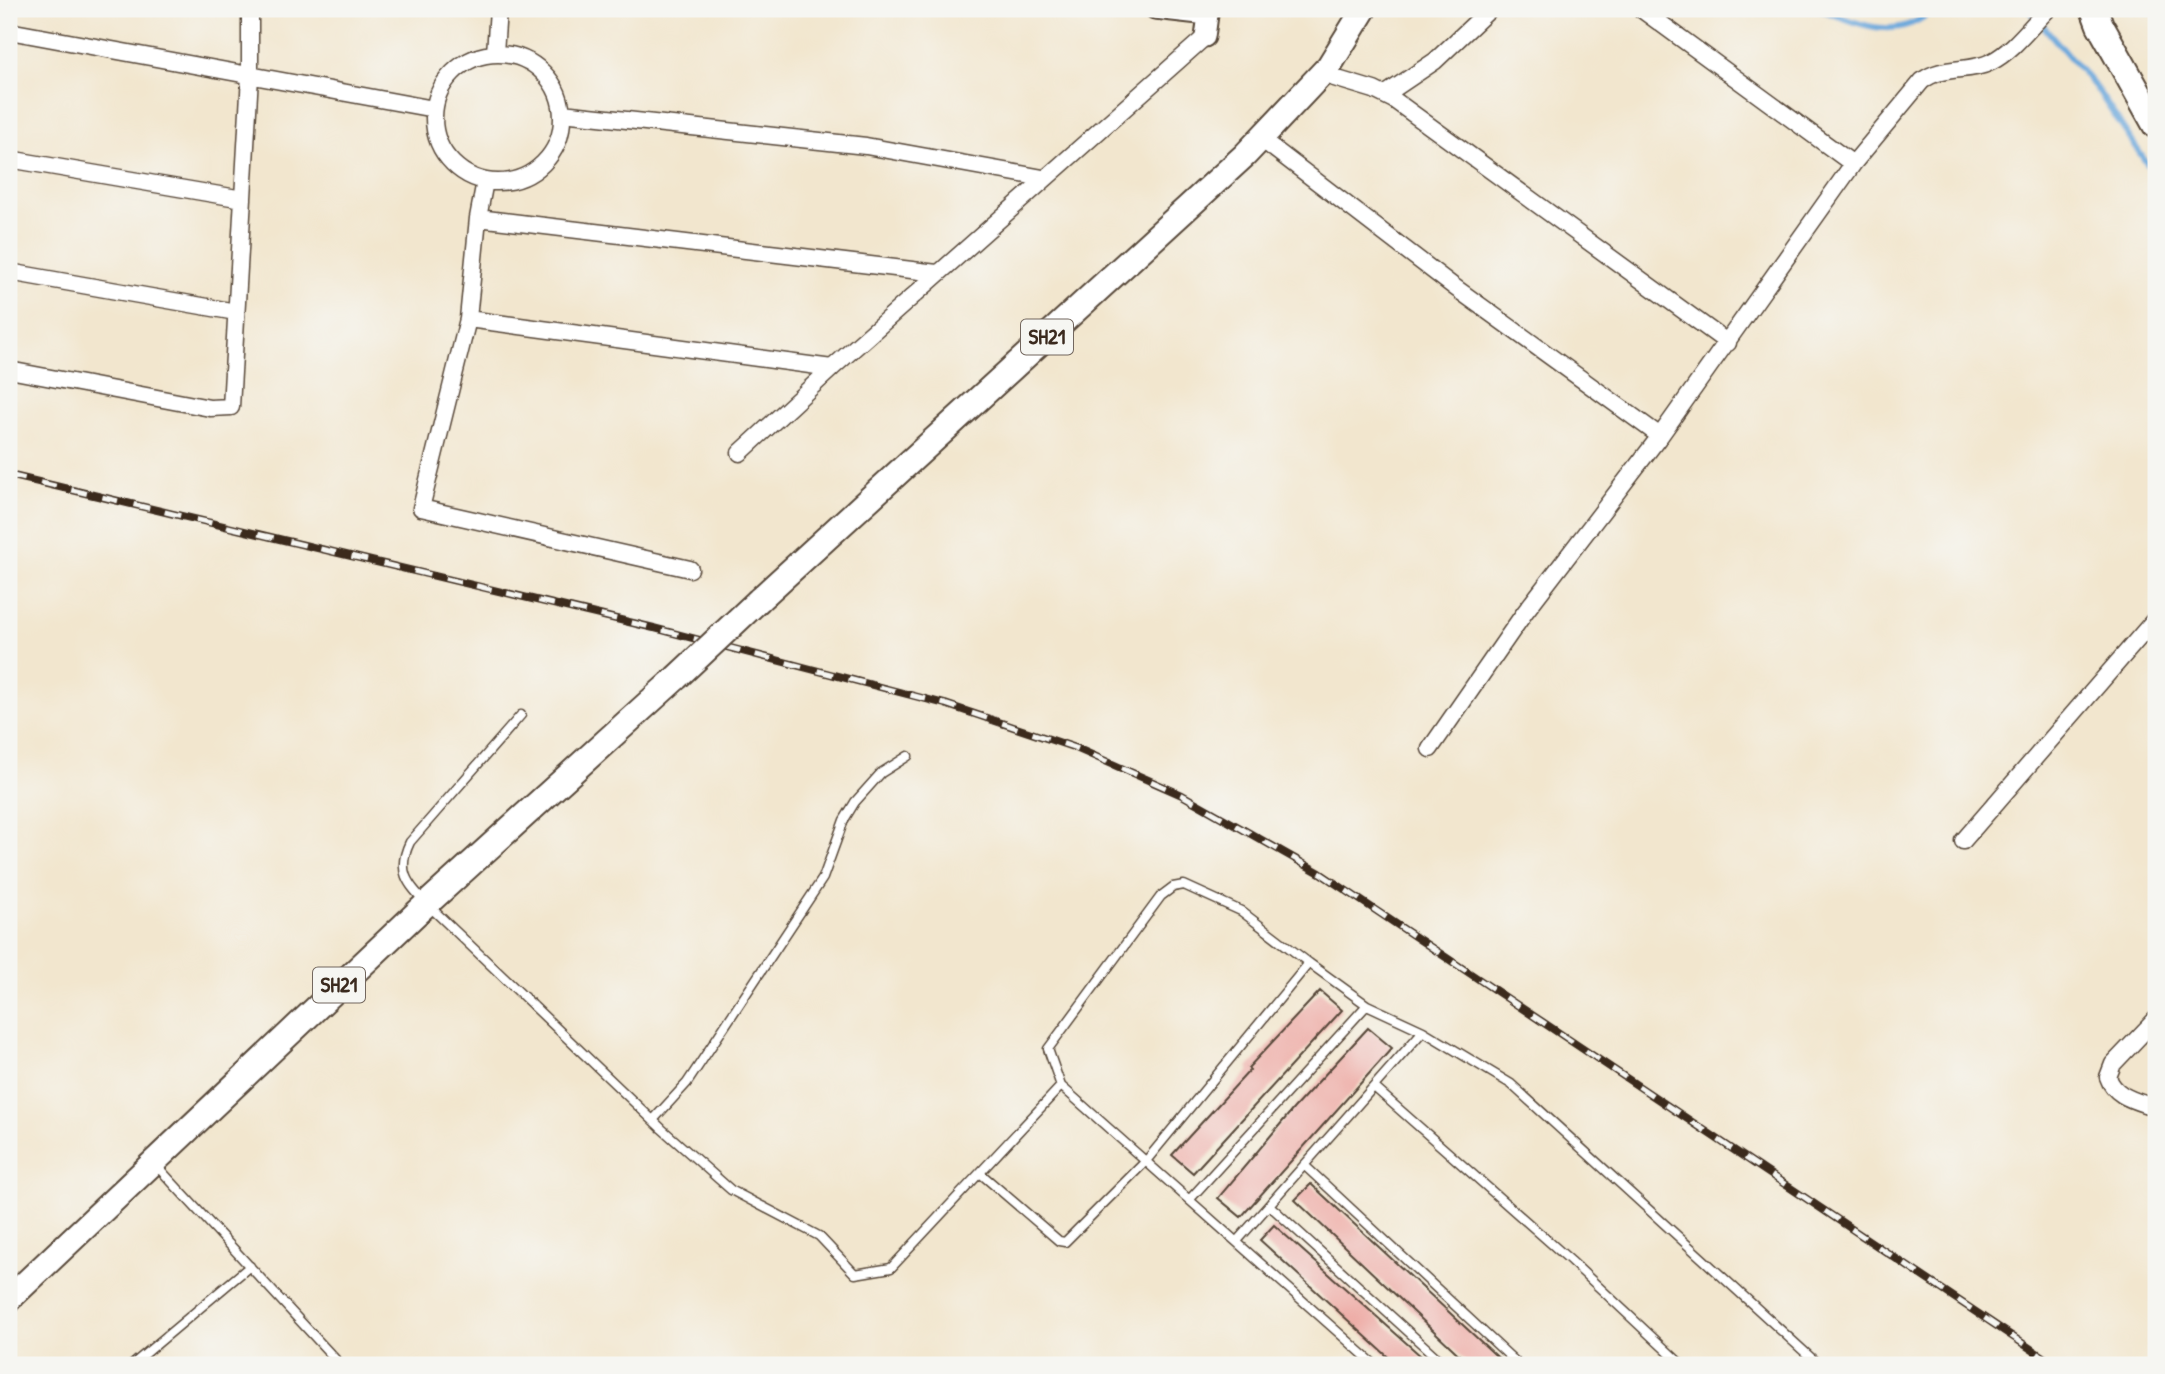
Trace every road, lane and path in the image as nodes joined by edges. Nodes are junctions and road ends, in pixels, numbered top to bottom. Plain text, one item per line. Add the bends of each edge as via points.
1 (250, 9) edge
2 (498, 9) edge
3 (1155, 9) edge
4 (1364, 9) edge
5 (1490, 9) edge
6 (1641, 9) edge
7 (2094, 9) edge
8 (2046, 10) edge
9 (1208, 12) edge
10 (9, 31) edge
11 (1205, 37) joint
12 (495, 53) junction
13 (1325, 70) junction
14 (250, 76) junction
15 (1386, 94) junction
16 (434, 109) junction
17 (562, 113) junction
18 (2156, 125) edge
19 (1260, 138) junction
20 (9, 159) edge
21 (1853, 164) junction
22 (1044, 178) junction
23 (485, 181) junction
24 (243, 199) junction
25 (478, 218) junction
26 (9, 272) edge
27 (937, 273) junction
28 (236, 312) junction
29 (467, 319) junction
30 (1728, 343) junction
31 (832, 368) junction
32 (9, 370) edge
33 (1660, 436) junction
34 (740, 453) dead end
35 (690, 569) dead end
36 (2156, 618) edge
37 (521, 715) dead end
38 (1430, 749) dead end
39 (908, 756) dead end
40 (1963, 841) dead end
41 (427, 904) junction
42 (1309, 963) junction
43 (1367, 1004) junction
44 (2156, 1019) edge
45 (1423, 1031) junction
46 (1061, 1086) junction
47 (1374, 1087) junction
48 (2156, 1108) edge
49 (653, 1120) junction
50 (1146, 1161) junction
51 (154, 1162) junction
52 (1304, 1166) junction
53 (980, 1173) junction
54 (1190, 1199) junction
55 (1269, 1205) junction
56 (1237, 1241) junction
57 (250, 1266) junction
58 (9, 1299) edge
59 (337, 1361) dead end
60 (132, 1365) edge
61 (1375, 1365) edge
62 (1445, 1365) edge
63 (1519, 1365) edge
64 (1682, 1365) edge
65 (1819, 1365) edge

1 - 14 street
2 - 12 street
3 - 9 street
4 - 13 main road, SH21
5 - 15 street via 1435,61
6 - 21 street
7 - 18 highway
8 - 21 street via 1992,61 1929,76
9 - 11 street
10 - 14 street
11 - 22 street
12 - 16 street via 461,64 443,84
12 - 17 street via 524,59 547,76
13 - 15 street
13 - 19 main road, SH21
14 - 16 street
14 - 24 street
15 - 30 street
16 - 23 street via 440,147 452,163
17 - 22 street via 866,146
17 - 23 street via 554,151 541,166 524,177
19 - 33 street
19 - 41 main road, SH21, bridge
20 - 24 street
21 - 30 street
22 - 27 street
23 - 25 street
24 - 28 street
25 - 27 street
25 - 29 street
26 - 28 street
27 - 31 street
28 - 32 street via 231,407 210,408
29 - 31 street
29 - 35 street via 421,508
30 - 33 street
31 - 34 street
33 - 38 street via 1525,612
36 - 40 street
37 - 41 lane via 410,842 404,871
39 - 49 lane via 881,773 855,802 823,878 687,1083
41 - 49 lane
41 - 51 main road, SH21
42 - 43 lane
42 - 46 lane via 1241,911 1184,885 1173,887 1161,896 1048,1049
42 - 50 lane
43 - 45 lane
43 - 54 lane
44 - 48 street via 2113,1064 2108,1077 2115,1091
45 - 47 lane
45 - 65 lane via 1511,1084
46 - 50 lane
46 - 53 lane
47 - 52 lane
47 - 64 lane
49 - 53 lane via 731,1190 819,1236 855,1274 891,1268
50 - 53 lane via 1063,1242
50 - 54 lane
51 - 57 lane
51 - 58 main road, SH21
52 - 55 lane
52 - 63 lane
54 - 56 lane
55 - 56 lane
55 - 62 lane
56 - 61 lane
57 - 59 lane
57 - 60 lane

